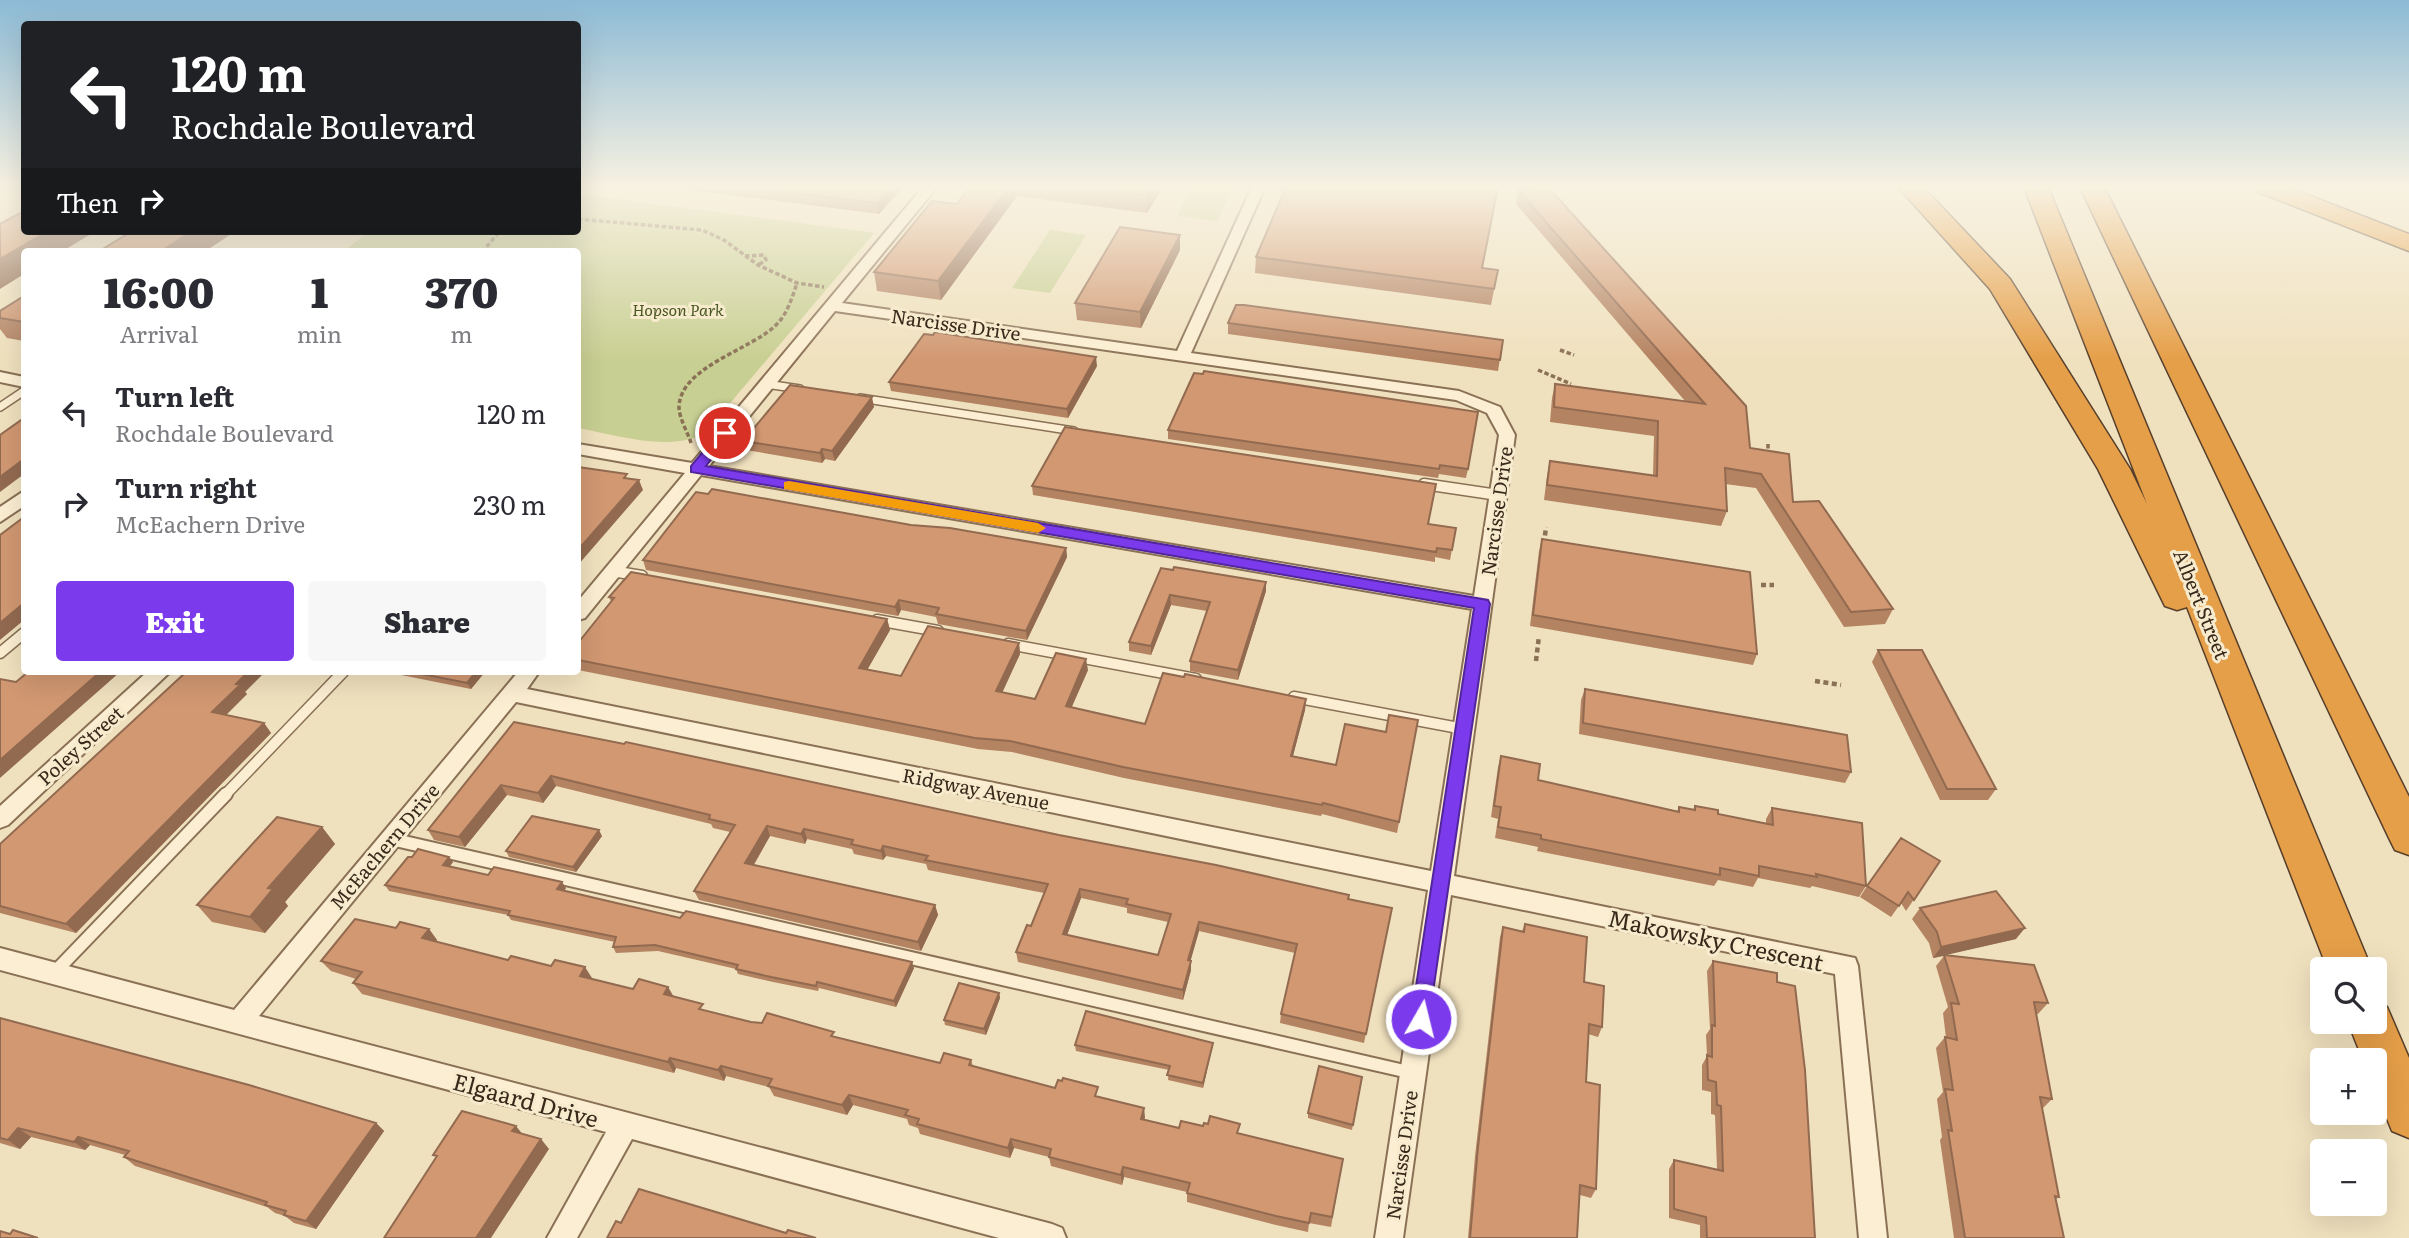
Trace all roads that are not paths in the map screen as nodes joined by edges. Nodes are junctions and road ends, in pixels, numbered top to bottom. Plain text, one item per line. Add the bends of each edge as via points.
1 (882, 245) edge
2 (1233, 245) edge
3 (1964, 245) edge
4 (2059, 245) edge
5 (2119, 245) edge
6 (831, 306) junction
7 (1182, 356) junction
8 (0, 377) edge
9 (21, 381) edge
10 (766, 384) junction
11 (814, 391) edge
12 (21, 393) edge
13 (855, 397) edge
14 (0, 407) edge
15 (1088, 433) edge
16 (581, 450) edge
17 (696, 469) junction
18 (1416, 483) edge
19 (1498, 495) junction
20 (21, 500) edge
21 (0, 516) edge
22 (612, 571) junction
23 (653, 578) edge
24 (1482, 604) junction
25 (581, 608) edge
26 (859, 617) edge
27 (955, 635) edge
28 (21, 636) edge
29 (997, 642) edge
30 (0, 653) edge
31 (157, 675) edge
32 (340, 675) edge
33 (526, 675) edge
34 (1203, 680) edge
35 (2236, 690) junction
36 (511, 693) junction
37 (1285, 696) edge
38 (1464, 729) junction
39 (0, 819) edge
40 (2409, 838) edge
41 (390, 839) junction
42 (1441, 882) junction
43 (2345, 957) edge
44 (0, 959) edge
45 (54, 973) junction
46 (240, 1021) junction
47 (2376, 1034) edge
48 (1413, 1073) junction
49 (2409, 1115) edge
50 (625, 1125) junction
51 (561, 1238) edge
52 (1052, 1238) edge
53 (1389, 1238) edge
54 (1873, 1238) edge

1 - 6 street
2 - 7 street
3 - 35 highway via 2001,285 2114,469 2176,595
4 - 35 highway, Albert Street
5 - 40 highway
6 - 7 street, Narcisse Drive
6 - 10 street
7 - 19 street, Narcisse Drive via 1459,396 1494,410 1507,435
8 - 9 street
10 - 11 lane
10 - 17 street
12 - 14 lane
13 - 15 lane
16 - 17 street
17 - 22 street
17 - 24 street
18 - 19 lane
19 - 24 street, Narcisse Drive
20 - 21 street
22 - 23 lane
22 - 25 street
24 - 38 street, Narcisse Drive
26 - 27 lane
28 - 30 lane
29 - 34 lane
31 - 39 street, Poley Street
32 - 45 lane
33 - 36 street, McEachern Drive
35 - 43 highway, Albert Street
36 - 41 street, McEachern Drive
36 - 42 street, Ridgway Avenue
37 - 38 lane
38 - 42 street, Narcisse Drive
41 - 46 street, McEachern Drive
41 - 48 lane
42 - 48 street, Narcisse Drive
42 - 54 street, Makowsky Crescent via 1846,966
44 - 45 street, Elgaard Drive
45 - 46 street, Elgaard Drive
46 - 50 street, Elgaard Drive
47 - 49 highway
48 - 53 street, Narcisse Drive
50 - 51 street
50 - 52 street, Elgaard Drive

